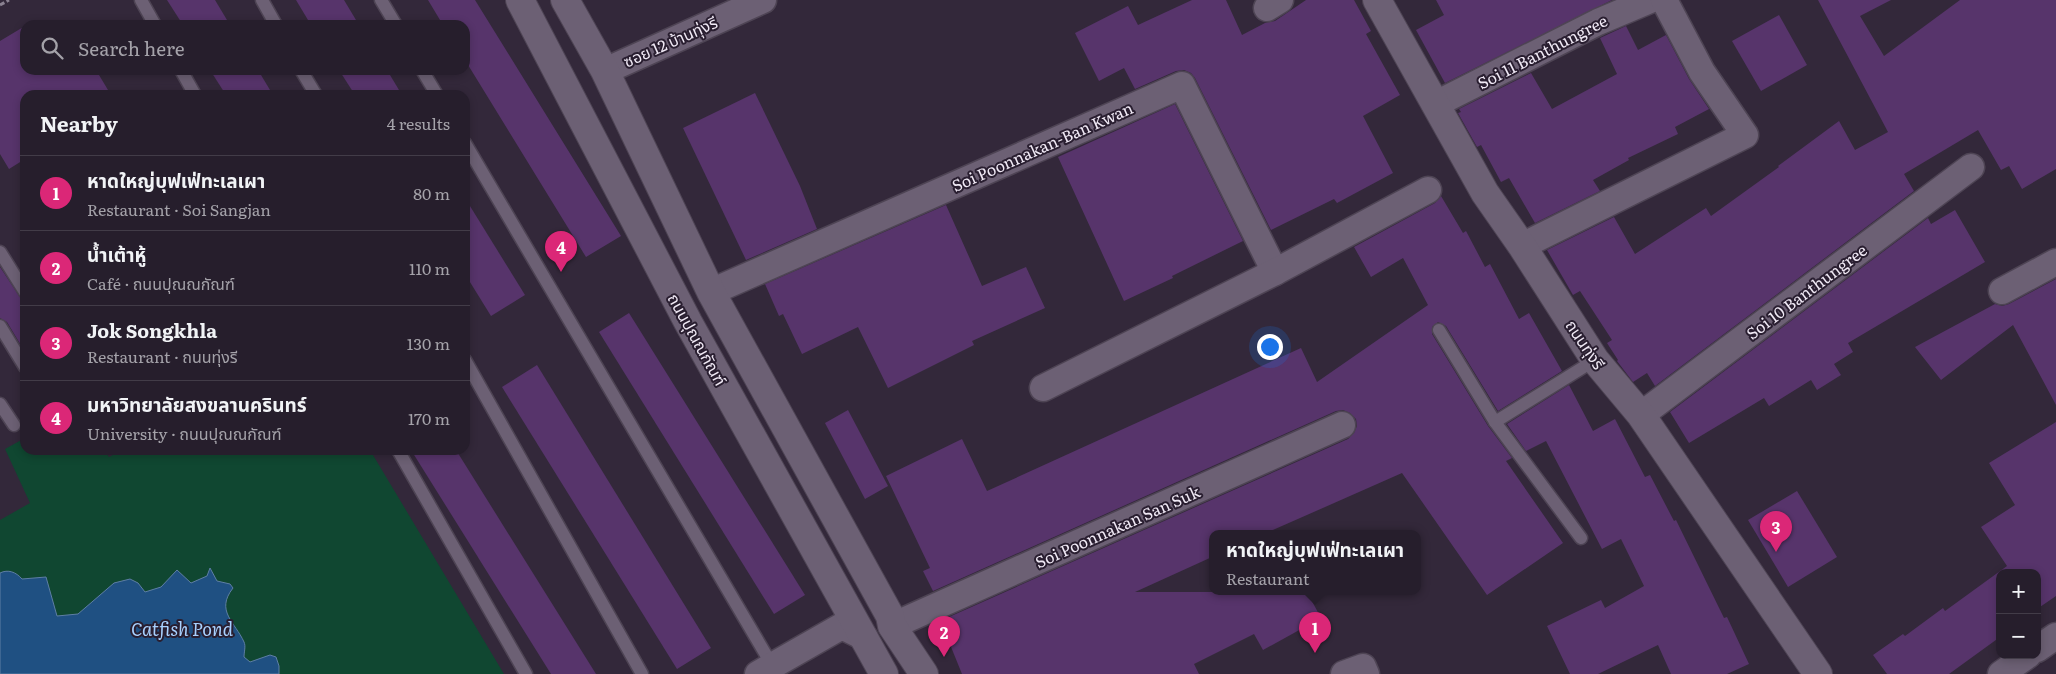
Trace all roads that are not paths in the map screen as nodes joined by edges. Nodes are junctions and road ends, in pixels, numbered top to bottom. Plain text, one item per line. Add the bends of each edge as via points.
1 (141, 0) edge
2 (262, 0) edge
3 (381, 0) edge
4 (520, 0) edge
5 (564, 0) edge
6 (763, 0) edge
7 (1377, 0) edge
8 (1650, 0) edge
9 (1664, 0) edge
10 (152, 20) edge
11 (273, 20) edge
12 (393, 20) edge
13 (605, 71) junction
14 (184, 75) edge
15 (305, 75) edge
16 (425, 75) edge
17 (192, 90) edge
18 (313, 90) edge
19 (434, 90) edge
20 (566, 90) junction
21 (1436, 104) junction
22 (470, 152) edge
23 (1971, 167) dead end
24 (1428, 190) dead end
25 (1522, 246) junction
26 (0, 252) edge
27 (2056, 262) edge
28 (1275, 272) junction
29 (20, 284) edge
30 (2002, 290) dead end
31 (711, 292) junction
32 (0, 326) edge
33 (1440, 330) dead end
34 (20, 359) edge
35 (1595, 360) junction
36 (470, 369) edge
37 (1043, 388) dead end
38 (0, 404) edge
39 (1641, 416) junction
40 (1495, 422) junction
41 (1342, 425) dead end
42 (14, 426) dead end
43 (401, 455) edge
44 (1581, 538) dead end
45 (892, 626) junction
46 (2056, 636) edge
47 (864, 637) junction
48 (2041, 646) edge
49 (2022, 659) edge
50 (765, 669) edge
51 (1815, 673) edge
52 (526, 674) edge
53 (642, 674) edge
54 (884, 674) edge
55 (924, 674) edge
56 (1344, 674) edge
57 (1366, 674) edge
58 (2001, 674) edge

1 - 10 lane
2 - 11 lane
3 - 12 lane
4 - 20 street, ถนนปุณณกัณฑ์
5 - 13 street
6 - 13 street, ซอย 12 บ้านทุ่งรี
7 - 21 street, ถนนทุ่งรี
8 - 21 street, Soi 11 Banthungree via 1598,22
9 - 25 street via 1702,72 1745,135
13 - 20 street
13 - 31 street
14 - 17 lane
15 - 18 lane
16 - 19 lane
20 - 47 street, ถนนปุณณกัณฑ์ via 688,322
21 - 25 street, ถนนทุ่งรี via 1485,193
22 - 50 lane
23 - 39 street, Soi 10 Banthungree
24 - 28 street
25 - 35 street, ถนนทุ่งรี
26 - 29 lane
27 - 30 street
28 - 31 street, Soi Poonnakan-Ban Kwan via 1182,85
28 - 37 street
31 - 45 street via 849,539 890,616
32 - 34 lane
33 - 40 lane
35 - 39 street, ถนนทุ่งรี
35 - 40 lane
36 - 53 lane
38 - 42 lane
39 - 51 street, ถนนทุ่งรี
40 - 44 lane
41 - 45 street, Soi Poonnakan San Suk
43 - 52 lane
45 - 55 street
46 - 48 street
47 - 50 street via 842,626
47 - 54 street, ถนนปุณณกัณฑ์
49 - 58 street
56 - 57 street via 1363,666

